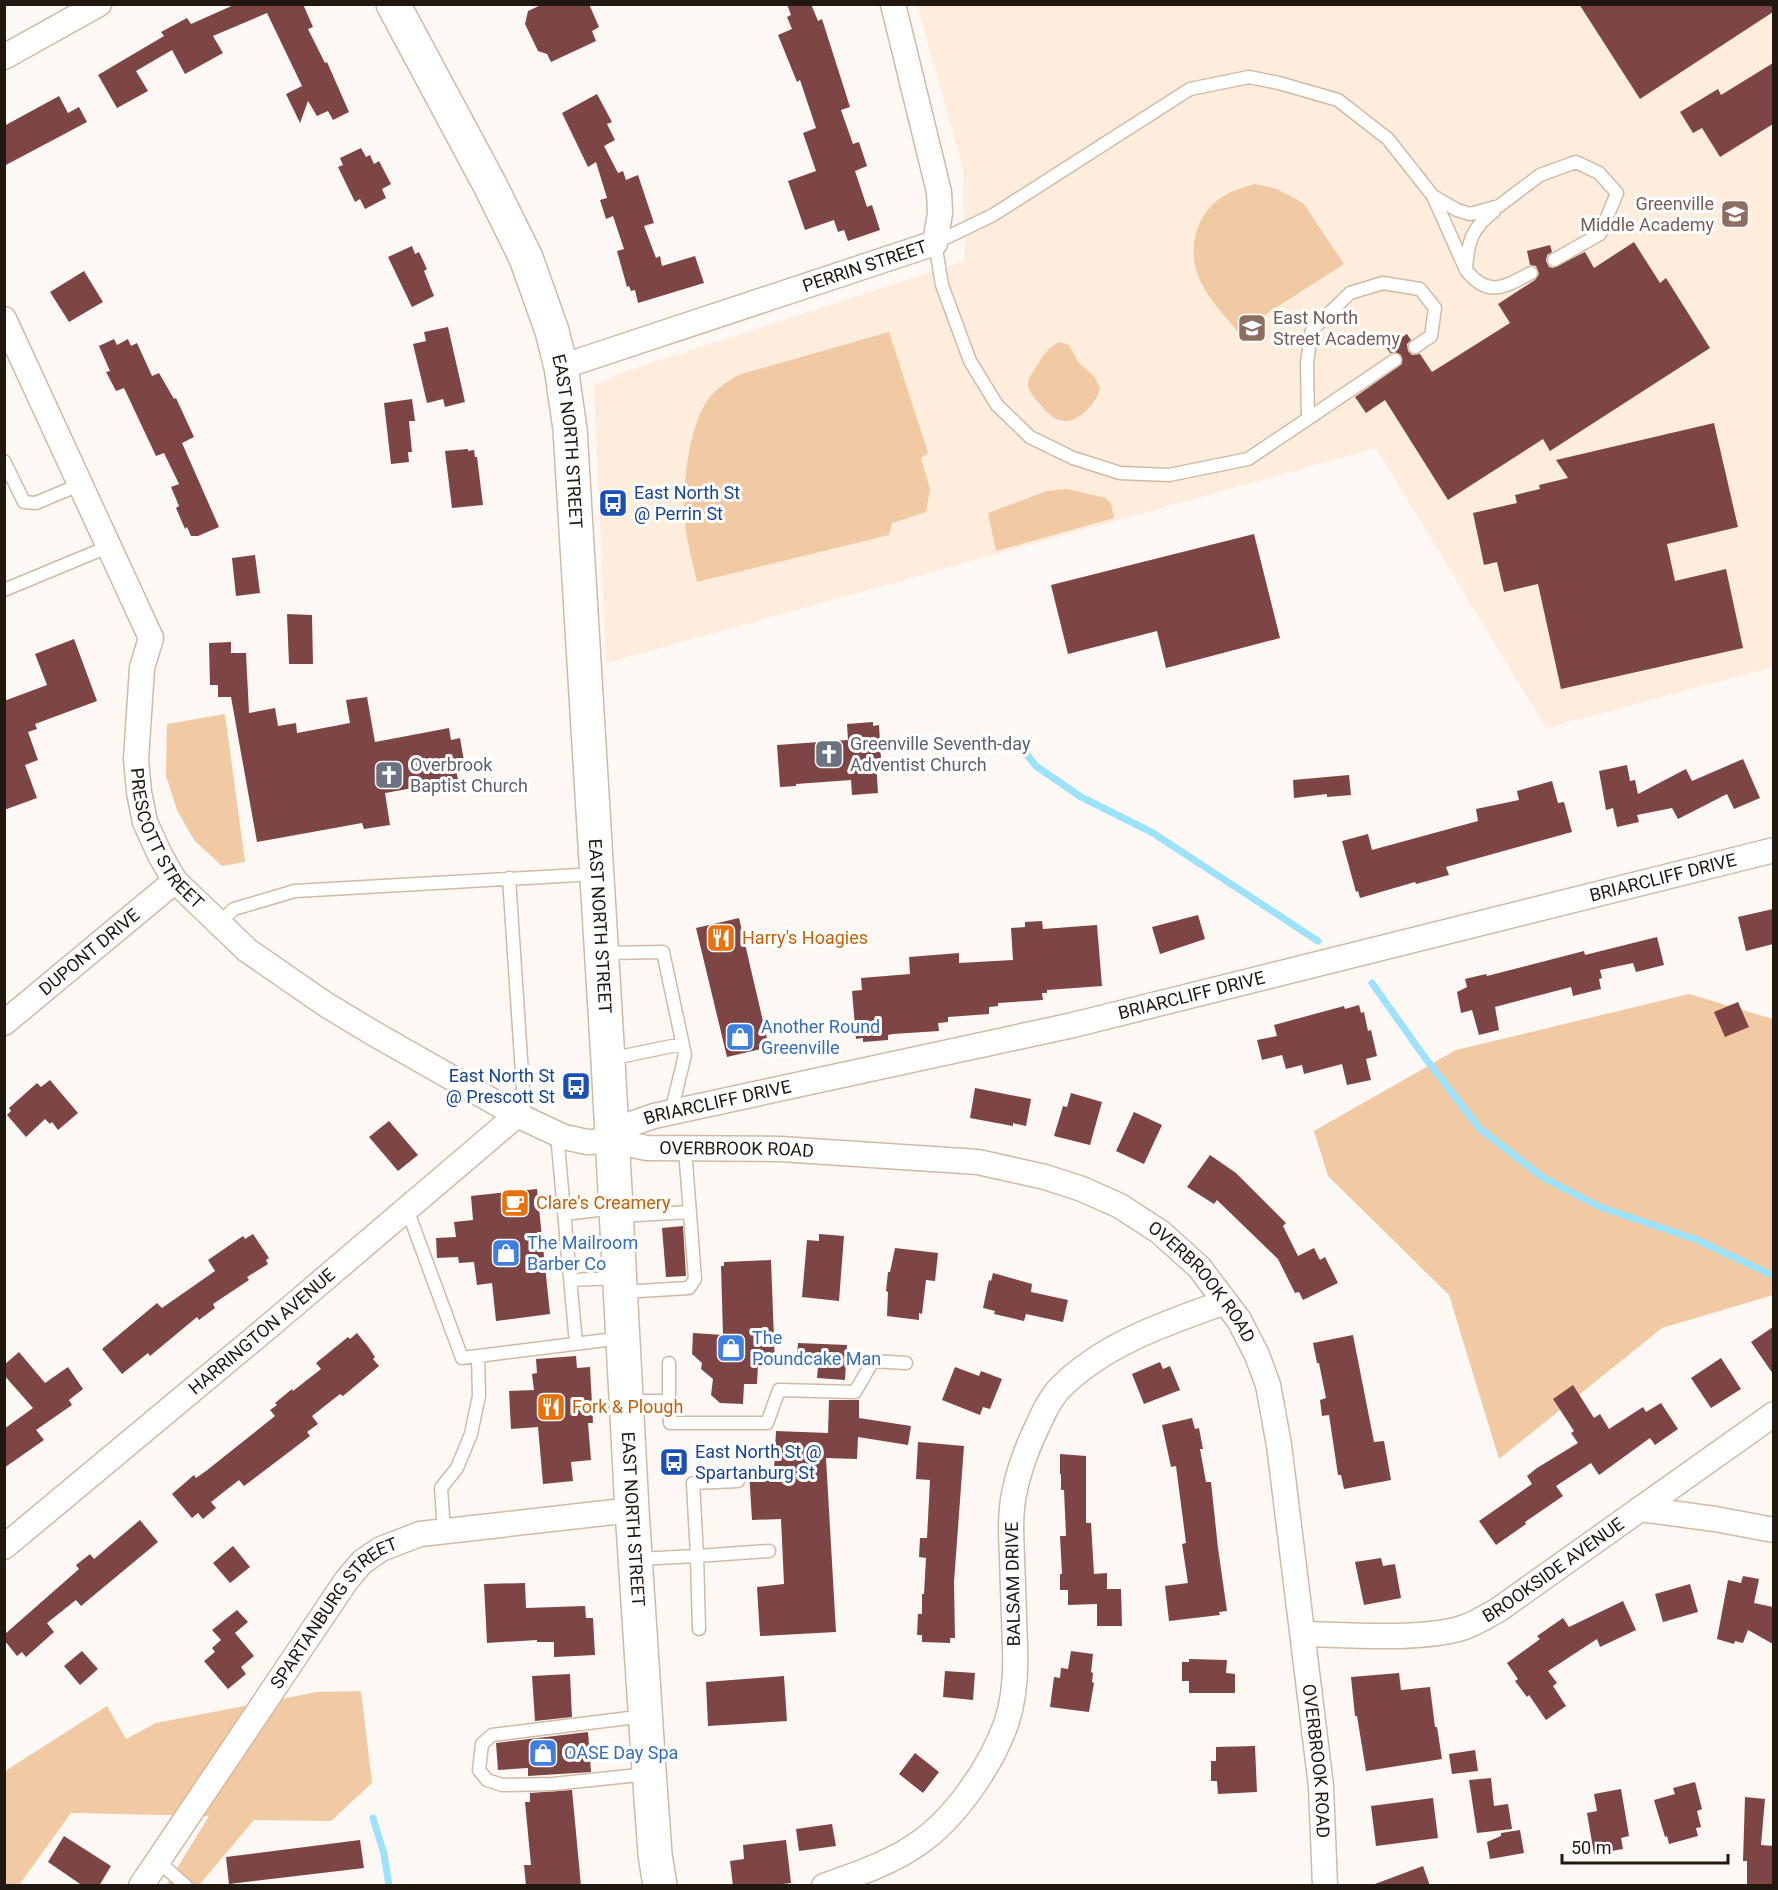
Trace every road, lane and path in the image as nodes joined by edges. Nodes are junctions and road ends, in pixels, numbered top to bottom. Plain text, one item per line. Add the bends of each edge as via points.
1 (99, 4) edge
2 (393, 4) edge
3 (893, 4) edge
4 (4, 57) edge
5 (1433, 196) junction
6 (1499, 206) junction
7 (935, 243) junction
8 (1554, 260) dead end
9 (1466, 270) junction
10 (1531, 273) dead end
11 (4, 319) edge
12 (10, 346) edge
13 (1415, 346) dead end
14 (1395, 360) dead end
15 (561, 367) junction
16 (1308, 418) junction
17 (4, 461) edge
18 (81, 484) junction
19 (110, 546) junction
20 (4, 590) edge
21 (1773, 850) edge
22 (597, 874) junction
23 (509, 878) junction
24 (175, 881) junction
25 (219, 923) junction
26 (602, 953) junction
27 (4, 1023) edge
28 (682, 1044) junction
29 (608, 1060) junction
30 (671, 1112) junction
31 (521, 1117) junction
32 (557, 1134) junction
33 (613, 1141) junction
34 (685, 1149) junction
35 (407, 1209) junction
36 (617, 1212) junction
37 (690, 1212) junction
38 (565, 1214) junction
39 (571, 1280) junction
40 (620, 1285) junction
41 (1225, 1302) junction
42 (623, 1338) junction
43 (576, 1344) junction
44 (478, 1356) junction
45 (669, 1363) dead end
46 (906, 1363) dead end
47 (627, 1401) junction
48 (669, 1401) junction
49 (1773, 1413) edge
50 (738, 1480) dead end
51 (1640, 1509) junction
52 (633, 1510) junction
53 (1773, 1530) edge
54 (444, 1531) junction
55 (4, 1547) edge
56 (769, 1551) dead end
57 (697, 1556) junction
58 (636, 1560) junction
59 (699, 1629) dead end
60 (1303, 1634) junction
61 (645, 1715) junction
62 (649, 1774) junction
63 (158, 1861) junction
64 (141, 1886) edge
65 (186, 1886) edge
66 (660, 1886) edge
67 (824, 1886) edge
68 (1325, 1886) edge

1 - 4 street
2 - 15 main road, EAST NORTH STREET via 526,258
3 - 7 street, PERRIN STREET via 939,192
5 - 6 lane via 1470,214
5 - 7 lane via 1388,139 1338,100 1249,77 1190,89 993,215
5 - 9 lane
6 - 8 lane via 1540,175 1576,162 1599,172 1617,194 1600,234
6 - 9 lane via 1483,219 1470,238
7 - 15 street, PERRIN STREET
7 - 16 lane via 942,285 970,361 997,405 1030,437 1073,458 1120,473 1170,475 1248,459
9 - 10 lane via 1485,287 1503,288
11 - 12 street, PRESCOTT STREET
12 - 18 street, PRESCOTT STREET
13 - 16 lane via 1431,336 1435,308 1420,289 1383,283 1350,293 1312,330 1307,362
14 - 16 lane
15 - 22 main road, EAST NORTH STREET via 571,440
17 - 18 lane via 24,502 36,503
18 - 19 street, PRESCOTT STREET
19 - 20 lane
19 - 24 street, PRESCOTT STREET via 151,638 142,668 138,710 139,792 145,822
21 - 30 street, BRIARCLIFF DRIVE via 1073,1025
22 - 23 lane
22 - 26 main road, EAST NORTH STREET
23 - 25 lane via 296,891 234,909
23 - 31 lane
24 - 25 street, PRESCOTT STREET
24 - 27 street, DUPONT DRIVE
25 - 31 street, PRESCOTT STREET via 247,950 325,1004
26 - 28 lane via 663,952
26 - 29 main road, EAST NORTH STREET
28 - 29 lane
28 - 30 lane via 685,1055
29 - 33 main road, EAST NORTH STREET
30 - 33 street, BRIARCLIFF DRIVE via 631,1124
31 - 32 street, PRESCOTT STREET
31 - 35 street, HARRINGTON AVENUE
32 - 33 street, PRESCOTT STREET via 587,1142
32 - 38 lane
33 - 34 street, OVERBROOK ROAD via 647,1148
33 - 36 main road, EAST NORTH STREET
34 - 37 lane
34 - 41 street, OVERBROOK ROAD via 781,1149 936,1158 978,1162 1045,1177 1120,1206 1160,1232 1199,1267
35 - 44 lane via 462,1358
35 - 55 street, HARRINGTON AVENUE
36 - 37 lane
36 - 38 lane
36 - 40 main road, EAST NORTH STREET
37 - 40 lane via 695,1279 689,1288
38 - 39 lane
39 - 40 lane
39 - 43 lane
40 - 42 main road, EAST NORTH STREET
41 - 60 street, OVERBROOK ROAD via 1239,1320 1268,1385
41 - 67 street, BALSAM DRIVE via 1116,1347 1084,1366 1059,1388 1024,1457 1014,1495 1013,1680 1006,1723 994,1749 965,1798 940,1827 888,1861
42 - 43 lane
42 - 47 main road, EAST NORTH STREET
43 - 44 lane
44 - 54 lane via 479,1396 471,1434 457,1468 441,1488
45 - 48 lane
46 - 48 lane via 873,1361 855,1392 779,1390 767,1423 670,1423
47 - 48 lane
47 - 52 main road, EAST NORTH STREET
49 - 51 street, BROOKSIDE AVENUE
50 - 57 lane via 693,1483
51 - 53 street
51 - 60 street, BROOKSIDE AVENUE via 1498,1610 1466,1627 1402,1635
52 - 54 street, SPARTANBURG STREET
52 - 58 main road, EAST NORTH STREET
54 - 63 street, SPARTANBURG STREET via 401,1540 362,1562
56 - 57 lane
57 - 58 lane
57 - 59 lane
58 - 61 main road, EAST NORTH STREET
60 - 68 street, OVERBROOK ROAD via 1321,1786
61 - 62 main road, EAST NORTH STREET
61 - 62 lane via 492,1735 482,1744 479,1770 487,1780 502,1785
62 - 66 main road, EAST NORTH STREET
63 - 64 street, SPARTANBURG STREET
63 - 65 lane

